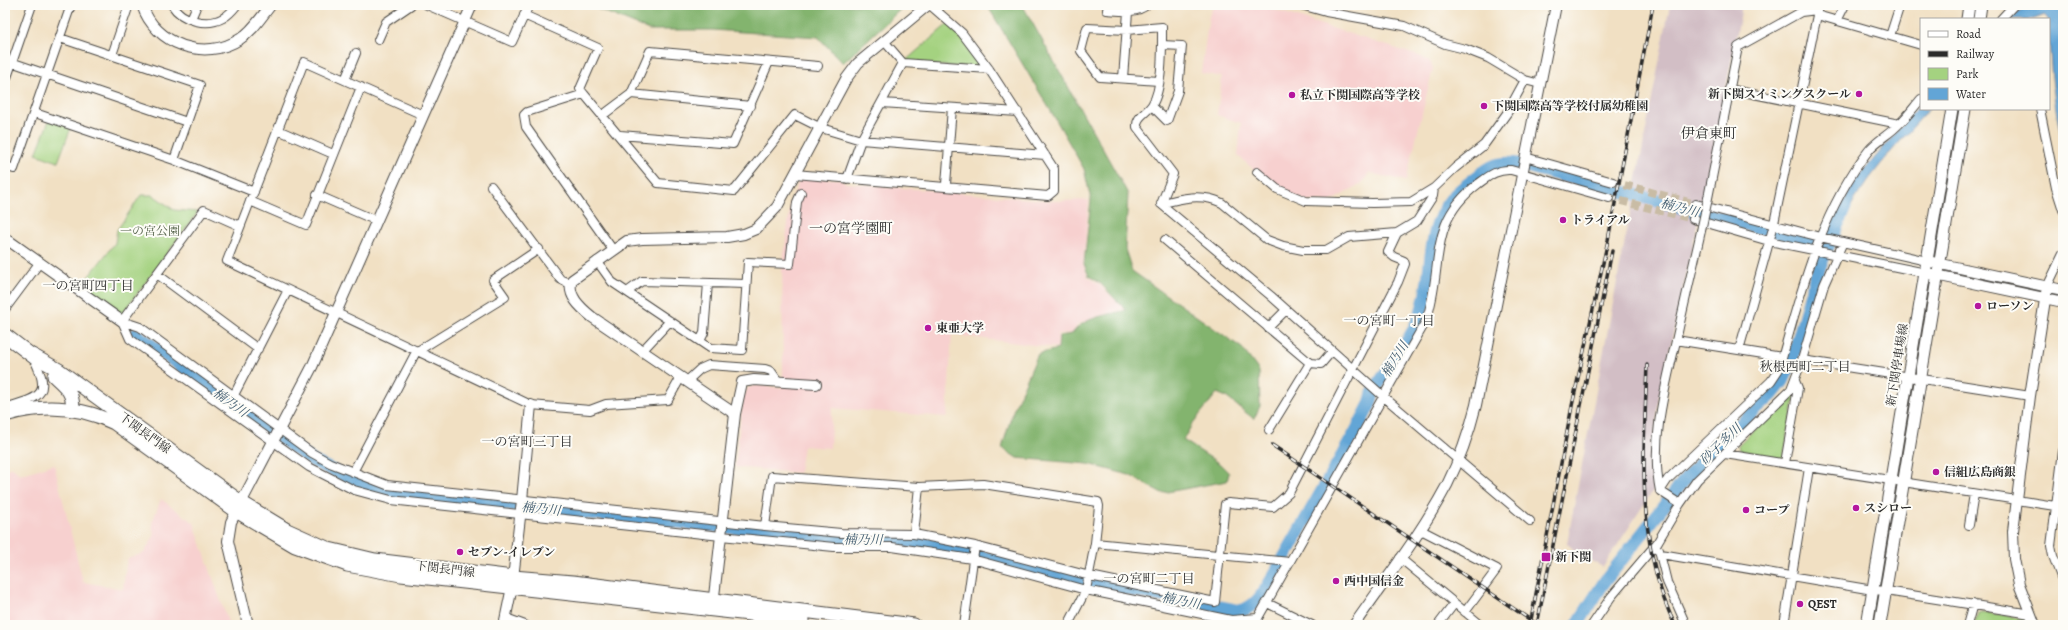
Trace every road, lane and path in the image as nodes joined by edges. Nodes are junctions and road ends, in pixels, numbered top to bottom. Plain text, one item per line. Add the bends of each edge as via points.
1 (32, 5) edge
2 (71, 5) edge
3 (129, 5) edge
4 (142, 5) edge
5 (172, 5) edge
6 (197, 5) edge
7 (237, 5) edge
8 (270, 5) edge
9 (411, 5) edge
10 (426, 5) edge
11 (472, 5) edge
12 (528, 5) edge
13 (929, 5) edge
14 (1108, 5) edge
15 (1147, 5) edge
16 (1301, 5) edge
17 (1556, 5) edge
18 (1845, 5) edge
19 (1900, 5) edge
20 (1969, 5) edge
21 (1981, 5) edge
22 (2014, 5) edge
23 (1817, 10) edge
24 (1128, 12) junction
25 (524, 15) junction
26 (1967, 18) edge
27 (1979, 18) edge
28 (2004, 18) edge
29 (191, 19) junction
30 (1838, 21) junction
31 (465, 22) junction
32 (1126, 30) junction
33 (1890, 36) junction
34 (60, 38) junction
35 (378, 40) dead end
36 (884, 42) junction
37 (1162, 45) junction
38 (1920, 45) edge
39 (356, 53) dead end
40 (112, 55) junction
41 (9, 61) edge
42 (769, 62) junction
43 (903, 63) junction
44 (818, 66) dead end
45 (989, 69) junction
46 (48, 74) junction
47 (1123, 78) junction
48 (345, 80) junction
49 (1525, 80) junction
50 (1159, 81) junction
51 (5, 83) edge
52 (1540, 84) junction
53 (360, 87) junction
54 (1729, 89) junction
55 (584, 94) junction
56 (631, 94) junction
57 (1920, 100) edge
58 (882, 103) junction
59 (1799, 103) junction
60 (751, 106) junction
61 (1152, 106) junction
62 (952, 108) junction
63 (1952, 110) edge
64 (1964, 110) edge
65 (2040, 110) edge
66 (1018, 112) junction
67 (35, 113) junction
68 (423, 115) junction
69 (603, 116) junction
70 (187, 122) junction
71 (1899, 124) junction
72 (821, 128) junction
73 (278, 130) junction
74 (620, 135) junction
75 (861, 140) junction
76 (949, 147) junction
77 (333, 154) junction
78 (1045, 155) junction
79 (1525, 157) junction
80 (174, 160) junction
81 (5, 166) edge
82 (1257, 172) dead end
83 (1522, 173) junction
84 (795, 174) junction
85 (847, 179) junction
86 (1613, 182) tunnel mouth
87 (946, 184) dead end
88 (491, 186) dead end
89 (1434, 188) junction
90 (254, 192) junction
91 (801, 193) dead end
92 (317, 195) junction
93 (1609, 198) tunnel mouth
94 (250, 201) junction
95 (1161, 204) junction
96 (1696, 204) tunnel mouth
97 (2063, 210) edge
98 (370, 218) dead end
99 (1693, 219) tunnel mouth
100 (240, 226) junction
101 (1773, 226) junction
102 (1397, 233) junction
103 (5, 238) edge
104 (1821, 238) junction
105 (1770, 239) junction
106 (1165, 240) dead end
107 (1841, 242) junction
108 (539, 249) junction
109 (613, 250) junction
110 (1817, 250) junction
111 (2063, 254) edge
112 (1836, 255) junction
113 (597, 261) junction
114 (1927, 261) junction
115 (40, 262) junction
116 (1940, 264) junction
117 (1926, 273) junction
118 (157, 274) junction
119 (1938, 276) junction
120 (708, 283) junction
121 (570, 284) junction
122 (746, 284) junction
123 (2047, 287) junction
124 (288, 290) junction
125 (2063, 290) edge
126 (627, 292) junction
127 (2044, 298) junction
128 (2063, 302) edge
129 (5, 309) edge
130 (1286, 310) junction
131 (336, 314) junction
132 (670, 321) junction
133 (122, 322) junction
134 (1268, 328) junction
135 (5, 335) edge
136 (1676, 340) junction
137 (700, 342) junction
138 (258, 349) junction
139 (1740, 350) junction
140 (642, 351) junction
141 (1332, 351) junction
142 (416, 352) junction
143 (32, 355) junction
144 (1782, 357) junction
145 (1802, 360) junction
146 (1310, 363) junction
147 (1353, 369) junction
148 (1908, 377) junction
149 (684, 379) junction
150 (1920, 380) junction
151 (778, 381) junction
152 (1795, 381) junction
153 (816, 384) dead end
154 (234, 395) junction
155 (2030, 396) junction
156 (1384, 397) junction
157 (531, 405) junction
158 (5, 408) edge
159 (69, 409) junction
160 (735, 414) junction
161 (5, 415) edge
162 (5, 424) edge
163 (1269, 430) dead end
164 (277, 435) junction
165 (2063, 451) edge
166 (1725, 454) junction
167 (1459, 460) junction
168 (1785, 464) junction
169 (1809, 468) junction
170 (353, 472) junction
171 (1891, 481) junction
172 (1904, 483) junction
173 (919, 487) junction
174 (1662, 492) junction
175 (1974, 494) junction
176 (2016, 500) junction
177 (1679, 503) junction
178 (239, 506) junction
179 (2055, 506) junction
180 (521, 508) junction
181 (1530, 521) dead end
182 (1969, 525) dead end
183 (766, 526) junction
184 (721, 528) junction
185 (1421, 530) junction
186 (914, 534) junction
187 (1095, 543) junction
188 (1657, 543) junction
189 (975, 546) junction
190 (1661, 554) junction
191 (1221, 555) junction
192 (1400, 558) junction
193 (972, 559) junction
194 (1290, 562) junction
195 (1792, 575) junction
196 (1090, 576) junction
197 (512, 582) junction
198 (2063, 582) edge
199 (1086, 590) junction
200 (1873, 590) junction
201 (1886, 590) junction
202 (1267, 603) junction
203 (1454, 604) junction
204 (1973, 604) junction
205 (713, 605) junction
206 (1465, 612) junction
207 (2031, 614) junction
208 (1256, 621) edge
209 (505, 622) edge
210 (248, 625) edge
211 (525, 625) edge
212 (842, 625) edge
213 (914, 625) edge
214 (964, 625) edge
215 (1068, 625) edge
216 (1312, 625) edge
217 (1354, 625) edge
218 (1438, 625) edge
219 (1481, 625) edge
220 (1592, 625) edge
221 (1686, 625) edge
222 (1784, 625) edge
223 (1867, 625) edge
224 (1880, 625) edge
225 (1967, 625) edge
226 (2035, 625) edge

1 - 41 street
2 - 34 street
3 - 40 street
4 - 8 street via 151,22 172,41 206,50 239,40 249,32
5 - 29 street via 183,16
6 - 29 street
7 - 29 street via 228,15 211,23
9 - 35 street via 386,22
10 - 31 street
11 - 31 street
12 - 25 street
13 - 36 street
13 - 45 street via 962,33
14 - 24 street via 1108,10
15 - 24 street via 1143,9
16 - 49 street via 1404,26 1445,44 1488,58
17 - 52 street
18 - 30 street
19 - 33 street
20 - 26 main road
21 - 27 main road
22 - 28 street
23 - 30 street
23 - 54 street via 1801,12 1738,47
23 - 59 street
24 - 32 street
25 - 31 street via 512,42
25 - 55 street via 598,48 580,89
30 - 33 street
31 - 68 street
32 - 37 street via 1162,28
32 - 47 street
32 - 47 street via 1087,28 1081,51 1100,77
33 - 38 street
34 - 40 street
34 - 46 street
36 - 43 street
36 - 72 street via 858,63 846,79
37 - 50 street
37 - 61 street via 1182,46 1178,91 1167,121
39 - 48 street
40 - 70 street via 200,85
41 - 46 street
41 - 51 street
42 - 44 street
42 - 56 street via 650,52
42 - 60 street
43 - 45 street
43 - 58 street
45 - 66 street
46 - 67 street
46 - 70 street
47 - 50 street
48 - 53 street
48 - 73 street via 304,62
49 - 52 street
49 - 89 street via 1507,113 1484,145
50 - 61 street
52 - 79 street
53 - 68 street
53 - 77 street
54 - 59 street
54 - 136 street, bridge via 1707,203
55 - 69 street
55 - 109 street via 532,109 524,115 524,121 526,128
56 - 60 street
56 - 69 street
57 - 71 street
58 - 62 street
58 - 75 street
59 - 71 street
59 - 101 street
60 - 74 street via 733,144
61 - 95 street via 1142,114 1137,127 1173,174
62 - 66 street
62 - 76 street
63 - 114 main road, 新下関停車場線
64 - 116 main road, 新下関停車場線
65 - 97 street via 2054,181
66 - 78 street
67 - 80 street
67 - 81 street via 14,169
68 - 131 street
69 - 74 street
70 - 80 street
71 - 104 street via 1865,155 1847,182
72 - 74 street via 794,115 734,191 658,183
72 - 75 street
72 - 84 street
73 - 77 street
73 - 90 street
75 - 76 street
75 - 85 street
76 - 78 street
76 - 87 street
77 - 92 street
78 - 85 street via 1054,169 1054,191 1048,196
79 - 83 street
79 - 86 street
80 - 90 street
82 - 89 street via 1277,189 1306,201 1411,202
83 - 93 street
83 - 156 street via 1503,169 1494,172 1466,195 1446,221 1440,237 1432,303 1416,341
83 - 167 street via 1476,405
84 - 85 street
84 - 109 street via 777,207 756,229 727,237 627,241
88 - 108 street
89 - 102 street via 1433,196 1417,221
90 - 94 street
91 - 122 street via 796,210 790,264 748,262
92 - 94 street via 306,225
92 - 98 street
94 - 100 street
95 - 102 street via 1197,197 1214,199 1267,240 1303,250 1326,250 1349,237
95 - 130 street
96 - 101 street
99 - 105 street
100 - 118 street via 204,210
100 - 124 street via 227,262
101 - 104 street
101 - 105 street
102 - 147 street via 1388,252 1405,264
103 - 115 street
104 - 107 street
104 - 110 street
105 - 110 street
105 - 139 street
106 - 134 street
107 - 112 street
107 - 114 street
108 - 121 street via 560,279
108 - 142 street via 494,280 505,297
109 - 113 street
110 - 112 street
110 - 144 street via 1802,287
111 - 123 street
112 - 117 street
112 - 145 street via 1824,285
113 - 121 street via 575,276
113 - 126 street via 612,282
114 - 116 street
114 - 117 main road, 新下関停車場線
115 - 129 street
115 - 133 street
116 - 119 main road, 新下関停車場線
116 - 123 street
117 - 119 street
117 - 148 main road, 新下関停車場線
118 - 133 street
118 - 138 street
119 - 127 street
119 - 150 main road, 新下関停車場線
120 - 122 street
120 - 126 street via 642,281
120 - 137 street via 704,333
121 - 140 street via 571,293 587,313
122 - 137 street via 742,350 710,348
123 - 125 street
123 - 127 street
124 - 131 street
124 - 138 street
126 - 132 street
127 - 128 street
127 - 155 street
130 - 134 street
130 - 141 street
131 - 142 street
131 - 164 street
132 - 137 street
132 - 140 street
133 - 154 street via 140,327
133 - 164 street via 130,338
134 - 146 street
135 - 143 main road, 下関長門線
136 - 139 street
136 - 174 street via 1662,399 1658,478
138 - 154 street
139 - 144 street
140 - 149 street
141 - 146 street via 1321,364
141 - 147 street
142 - 157 street
142 - 170 street
143 - 158 street via 43,377 41,390 28,401
143 - 159 main road, 下関長門線 via 67,387 73,400
143 - 178 main road, 下関長門線 via 59,370
144 - 174 street via 1772,381 1668,479
145 - 148 street
145 - 152 street
146 - 163 street
147 - 156 street
147 - 191 street via 1289,493 1273,507 1225,504
148 - 150 street
148 - 171 main road, 新下関停車場線
149 - 151 street via 709,365 765,369 771,371
149 - 157 street via 668,400 606,404 590,410
149 - 160 street
150 - 155 street
150 - 172 main road, 新下関停車場線
151 - 153 street
151 - 160 street via 742,382
152 - 166 street via 1784,398
152 - 168 street via 1798,388
154 - 164 street
155 - 176 street
156 - 167 street
156 - 194 street
157 - 180 street
159 - 161 main road via 33,409
159 - 162 main road via 28,416
159 - 178 main road, 下関長門線 via 91,412 114,423
160 - 184 street
164 - 170 street
164 - 178 street
164 - 180 street via 309,467 354,490 391,500
165 - 179 street
166 - 168 street
166 - 177 street via 1697,480
167 - 181 street
167 - 185 street
168 - 169 street
169 - 171 street
169 - 195 street
170 - 180 street via 386,485
171 - 172 street
171 - 200 main road, 新下関停車場線
172 - 175 street
172 - 201 main road, 新下関停車場線
173 - 183 street via 772,476
173 - 186 street
173 - 187 street via 983,484 1098,502
174 - 177 street
175 - 176 street
175 - 182 street
176 - 179 street
176 - 207 street via 2014,559 2019,584
177 - 188 street
178 - 197 main road, 下関長門線 via 295,546 347,565 401,575
178 - 210 street via 231,522 228,541
179 - 198 street via 2051,546
180 - 184 street
180 - 184 street
180 - 197 street
183 - 184 street
183 - 186 street via 841,533
184 - 193 street via 834,547 892,547
184 - 205 street
185 - 192 street
185 - 206 street via 1498,569
186 - 189 street
187 - 191 street
187 - 196 street
188 - 190 street
188 - 220 street via 1611,597
189 - 193 street
189 - 196 street
190 - 195 street
190 - 221 street via 1667,582
191 - 194 street
191 - 196 street via 1214,602
192 - 203 street
192 - 217 street
193 - 199 street
193 - 214 street
194 - 202 street
195 - 200 street
195 - 222 street
196 - 199 street
197 - 205 main road, 下関長門線
197 - 209 street
199 - 208 street via 1231,620
199 - 215 street
200 - 201 street
200 - 223 main road, 新下関停車場線
201 - 204 street
201 - 224 main road, 新下関停車場線
202 - 208 street
202 - 216 street
203 - 206 street
203 - 218 street
204 - 207 street
204 - 225 street
205 - 212 main road, 下関長門線
205 - 213 main road, 下関長門線
206 - 219 street
207 - 226 street
209 - 211 street

